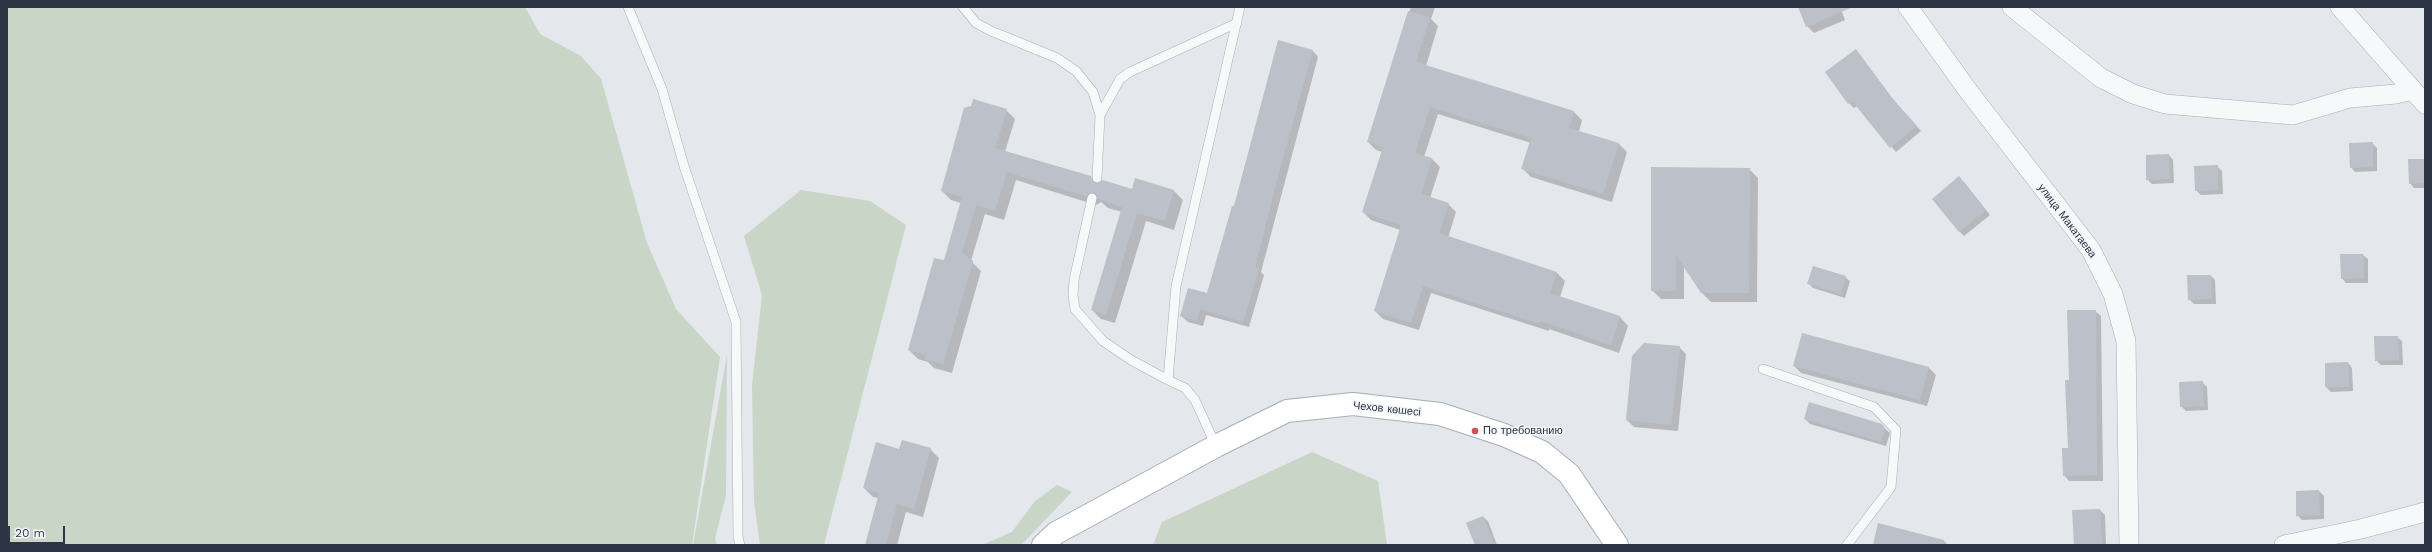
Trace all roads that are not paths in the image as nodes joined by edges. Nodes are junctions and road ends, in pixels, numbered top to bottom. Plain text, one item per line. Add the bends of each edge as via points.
1 (628, 7) edge
2 (963, 7) edge
3 (1240, 7) edge
4 (1908, 7) edge
5 (2012, 7) edge
6 (2340, 7) edge
7 (1237, 23) junction
8 (2412, 90) junction
9 (2425, 104) edge
10 (1100, 116) junction
11 (1097, 178) dead end
12 (1092, 198) dead end
13 (1763, 369) dead end
14 (1168, 380) junction
15 (1216, 446) junction
16 (2425, 512) edge
17 (740, 545) edge
18 (1043, 545) edge
19 (1617, 545) edge
20 (1847, 545) edge
21 (2129, 545) edge
22 (2284, 545) edge

1 - 17 lane via 662,89 684,166 736,322
2 - 10 lane via 976,23 1057,58 1076,71 1093,92
3 - 7 lane
4 - 21 street, улица Макатаева via 1969,92 2091,250 2113,294 2126,341
5 - 8 street via 2101,78 2133,94 2165,104 2293,115 2350,98
6 - 8 street
7 - 10 lane via 1130,72 1120,79
7 - 14 lane via 1176,286
8 - 9 street
10 - 11 lane
12 - 14 lane via 1074,280 1076,309 1103,341
13 - 20 lane via 1874,408 1896,430 1891,487
14 - 15 lane via 1185,388 1195,400
15 - 18 main road, Чехов көшесі via 1056,533
15 - 19 main road, Чехов көшесі via 1287,411 1353,404 1440,414 1504,435 1542,452 1569,474
16 - 22 street via 2361,530

